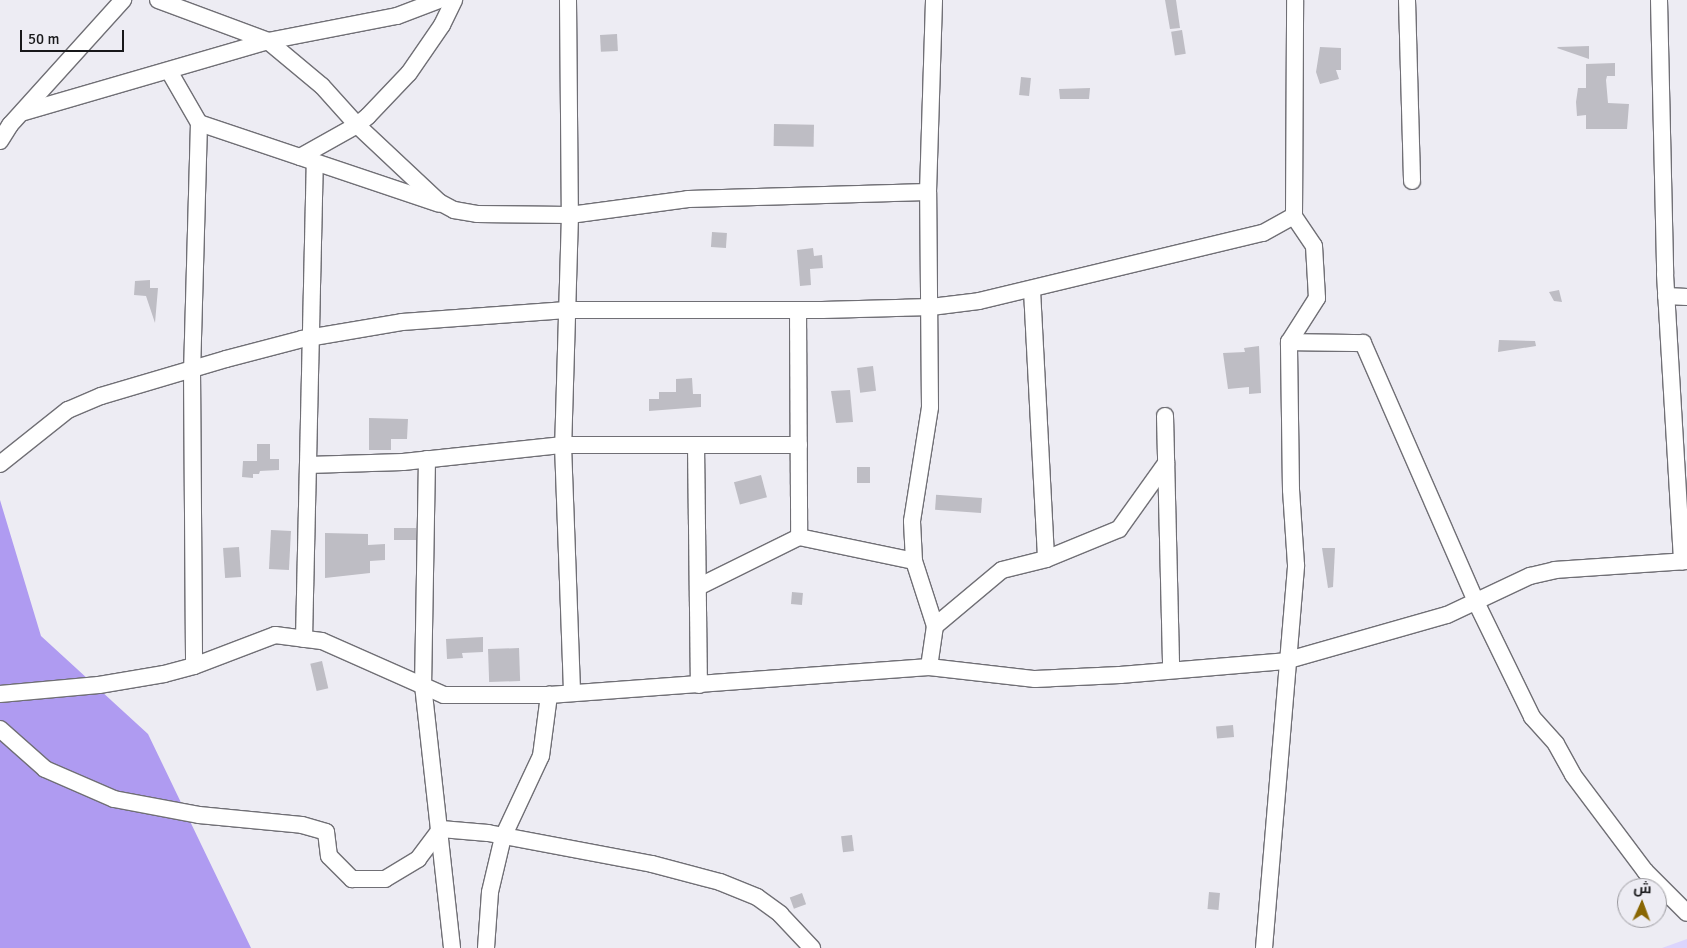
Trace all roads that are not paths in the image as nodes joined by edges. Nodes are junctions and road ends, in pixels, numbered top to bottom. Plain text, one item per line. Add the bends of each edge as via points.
1 (123, 0) edge
2 (158, 0) edge
3 (439, 0) edge
4 (454, 0) edge
5 (568, 0) edge
6 (934, 0) edge
7 (1295, 0) edge
8 (1407, 0) edge
9 (1659, 0) edge
10 (268, 41) junction
11 (169, 71) junction
12 (24, 112) junction
13 (200, 123) junction
14 (358, 125) junction
15 (0, 141) edge
16 (307, 160) junction
17 (1412, 181) dead end
18 (928, 192) junction
19 (445, 206) junction
20 (570, 216) junction
21 (1294, 216) junction
22 (1032, 290) junction
23 (1666, 296) junction
24 (1687, 296) edge
25 (931, 307) junction
26 (567, 310) junction
27 (798, 310) junction
28 (311, 338) junction
29 (1289, 342) junction
30 (192, 369) junction
31 (1165, 416) dead end
32 (799, 444) junction
33 (563, 445) junction
34 (696, 445) junction
35 (427, 459) junction
36 (1166, 463) junction
37 (0, 464) edge
38 (308, 465) junction
39 (799, 537) junction
40 (1046, 559) junction
41 (914, 561) junction
42 (1685, 561) edge
43 (698, 587) junction
44 (1476, 602) junction
45 (935, 626) junction
46 (304, 639) junction
47 (1286, 661) junction
48 (194, 666) junction
49 (929, 667) junction
50 (1171, 669) junction
51 (423, 685) junction
52 (699, 685) junction
53 (572, 693) junction
54 (0, 694) edge
55 (549, 695) junction
56 (0, 729) edge
57 (441, 829) junction
58 (503, 837) junction
59 (1687, 913) edge
60 (452, 948) edge
61 (486, 948) edge
62 (812, 948) edge
63 (1264, 948) edge

1 - 12 street
2 - 10 street
3 - 10 street via 414,12 362,25
4 - 14 street via 442,25 410,73
5 - 20 street
6 - 18 street
7 - 21 street
8 - 17 street
9 - 23 street
10 - 11 street
10 - 14 street via 322,86
11 - 12 street
11 - 13 street
12 - 15 street
13 - 16 street
13 - 30 street
14 - 16 street
14 - 19 street
16 - 19 street
16 - 28 street
18 - 20 street via 688,199
18 - 25 street
19 - 20 street via 477,214
20 - 26 street
21 - 22 street via 1263,233
21 - 29 street via 1314,246 1317,298
22 - 25 street
22 - 40 street
23 - 24 street
23 - 42 street
25 - 27 street
25 - 41 street via 930,407 912,521
26 - 27 street
26 - 28 street via 402,322
26 - 33 street
27 - 32 street
28 - 30 street
28 - 38 street
29 - 44 street via 1362,343
29 - 47 street via 1290,490 1296,566
30 - 37 street via 68,410
30 - 48 street
31 - 36 street
32 - 34 street
32 - 39 street
33 - 34 street
33 - 35 street
33 - 53 street
34 - 43 street
35 - 38 street
35 - 51 street
36 - 40 street via 1119,529
36 - 50 street
38 - 46 street
39 - 41 street
39 - 43 street
40 - 45 street via 1002,570
41 - 45 street
42 - 44 street via 1554,570 1530,576
43 - 52 street
44 - 47 street via 1447,615
44 - 59 street via 1532,717 1556,744 1573,775 1645,871
45 - 49 street
46 - 48 street via 275,635
46 - 51 street via 322,641
47 - 50 street
47 - 63 street
48 - 54 street via 99,685
49 - 50 street via 1035,679
49 - 52 street
51 - 55 street via 444,695
51 - 57 street
52 - 53 street
53 - 55 street
55 - 58 street via 541,756
56 - 57 street via 45,769 114,799 199,815 302,826 326,832 329,856 352,879 385,879 418,859
57 - 58 street
57 - 60 street
58 - 61 street via 490,892
58 - 62 street via 652,864 720,882 758,897 780,914

